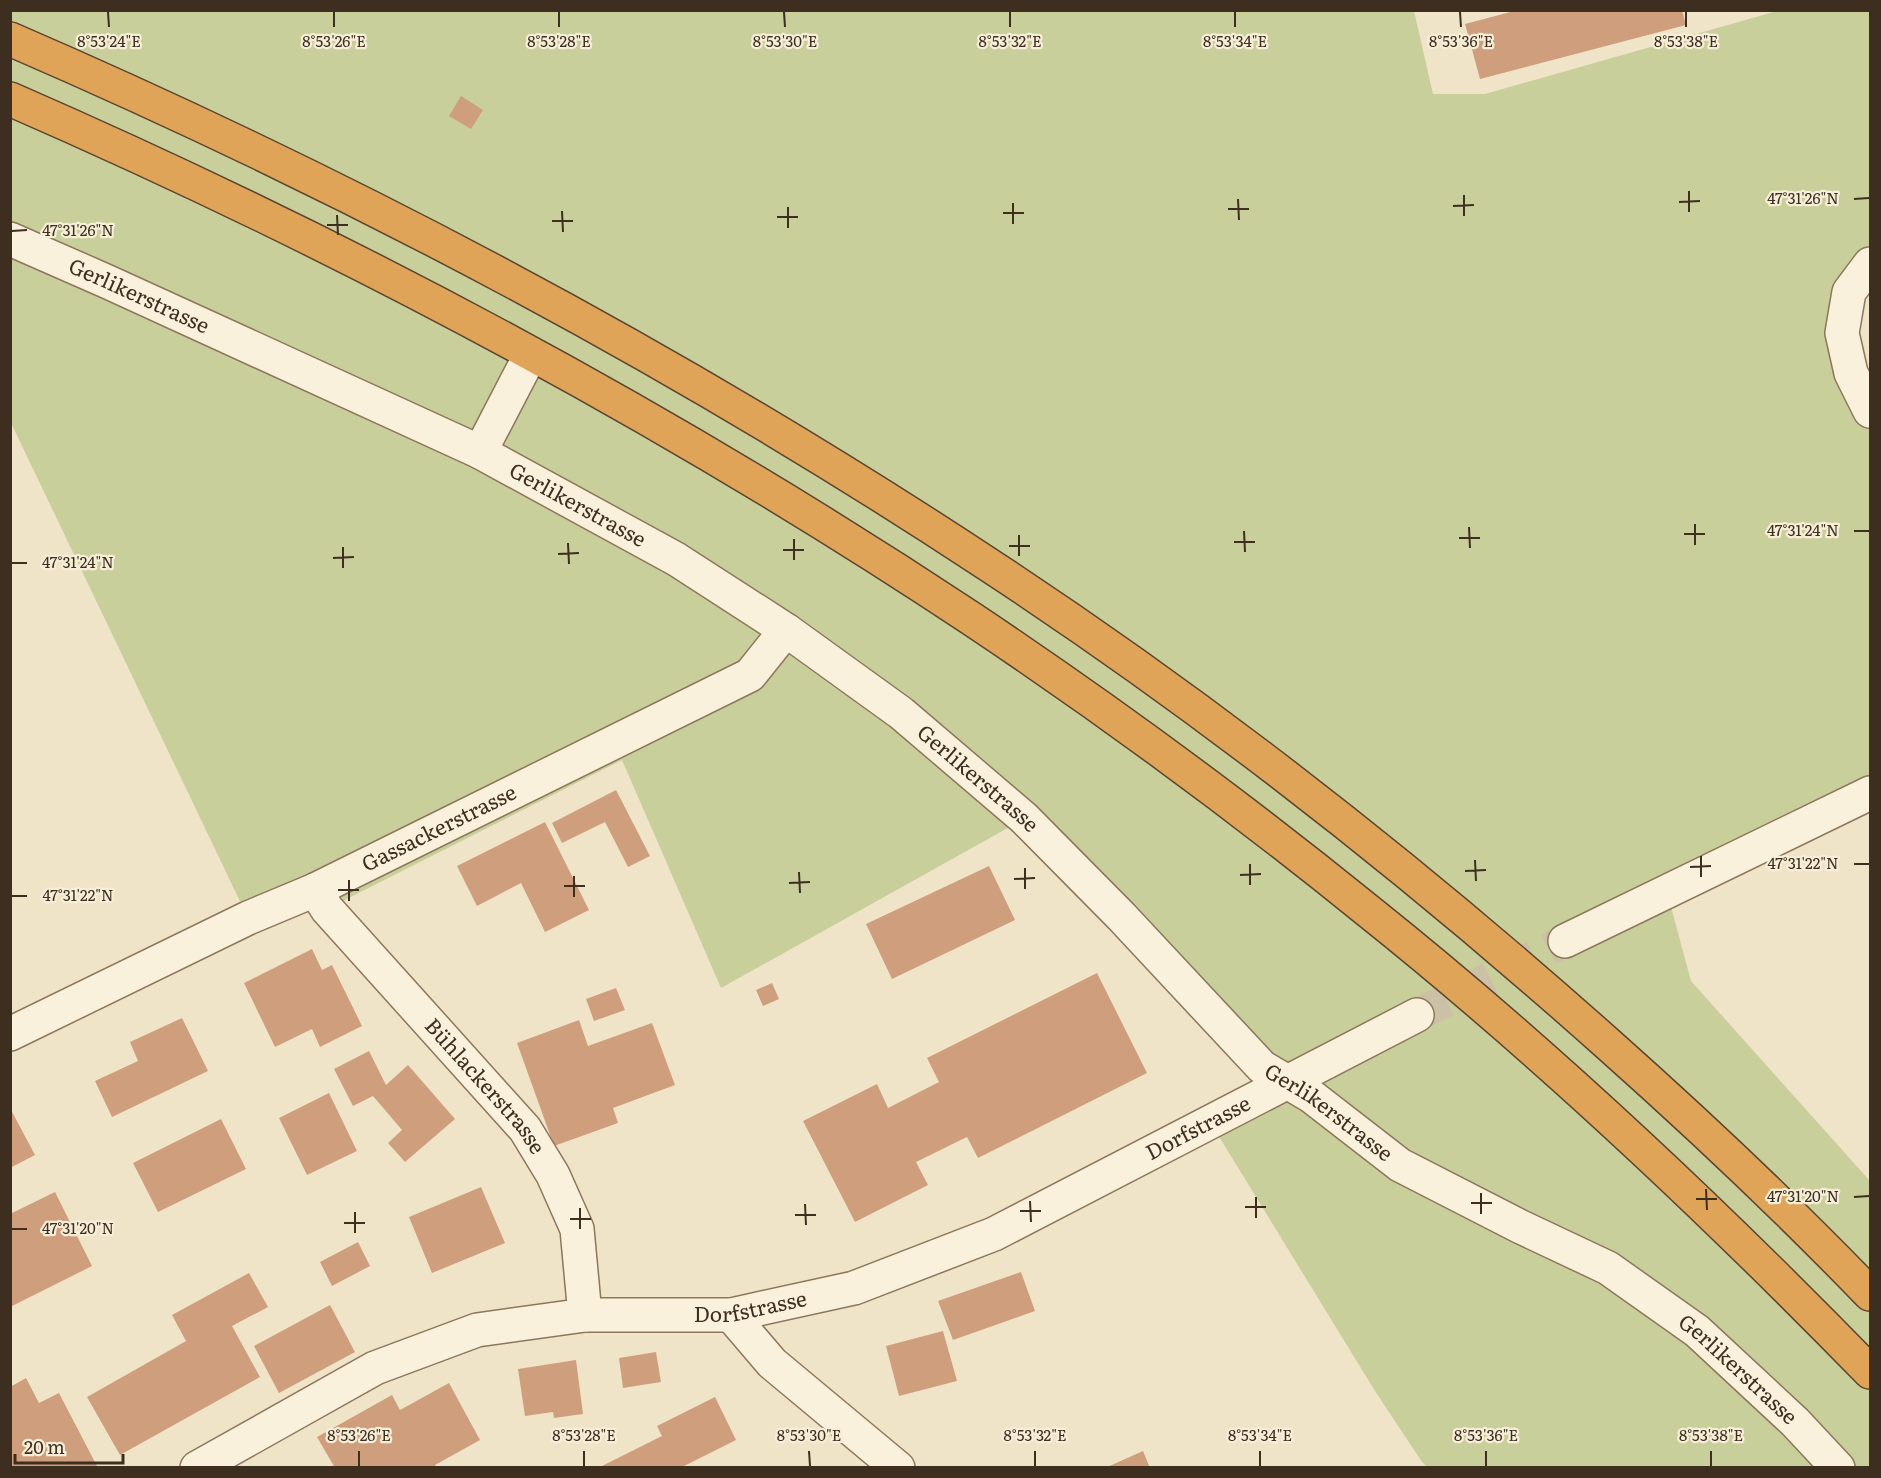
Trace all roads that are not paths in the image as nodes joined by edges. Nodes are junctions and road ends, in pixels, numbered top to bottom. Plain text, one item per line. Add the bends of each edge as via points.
1 (10, 39) edge
2 (10, 99) edge
3 (10, 239) edge
4 (1870, 264) edge
5 (531, 354) junction
6 (1870, 411) edge
7 (480, 452) junction
8 (786, 630) junction
9 (1870, 794) edge
10 (315, 890) junction
11 (1565, 941) tunnel mouth
12 (1417, 1015) tunnel mouth
13 (10, 1034) edge
14 (1289, 1083) junction
15 (1870, 1294) edge
16 (585, 1315) junction
17 (730, 1315) junction
18 (1870, 1372) edge
19 (197, 1467) edge
20 (898, 1467) edge
21 (1838, 1467) edge

1 - 15 highway via 307,177 556,305 741,410 1000,572 1241,743 1457,913 1669,1099
2 - 5 highway via 378,273
3 - 7 street, Gerlikerstrasse
4 - 6 street via 1849,292 1842,333 1851,373
5 - 7 street
5 - 18 highway via 891,566 1054,675 1214,790 1380,920 1534,1050 1725,1227
7 - 8 street, Gerlikerstrasse via 676,559
8 - 10 street, Gassackerstrasse via 750,675
8 - 14 street, Gerlikerstrasse via 901,713 1024,818 1262,1067
9 - 11 street
10 - 13 street, Gassackerstrasse via 248,918
10 - 16 street, Bühlackerstrasse via 327,909 525,1129 553,1175 577,1229
12 - 14 street, Dorfstrasse
14 - 17 street, Dorfstrasse via 994,1234 854,1288
14 - 21 street, Gerlikerstrasse via 1400,1165 1608,1268 1697,1331
16 - 17 street, Dorfstrasse
16 - 19 street, Dorfstrasse via 477,1330 375,1368
17 - 20 street via 772,1363

